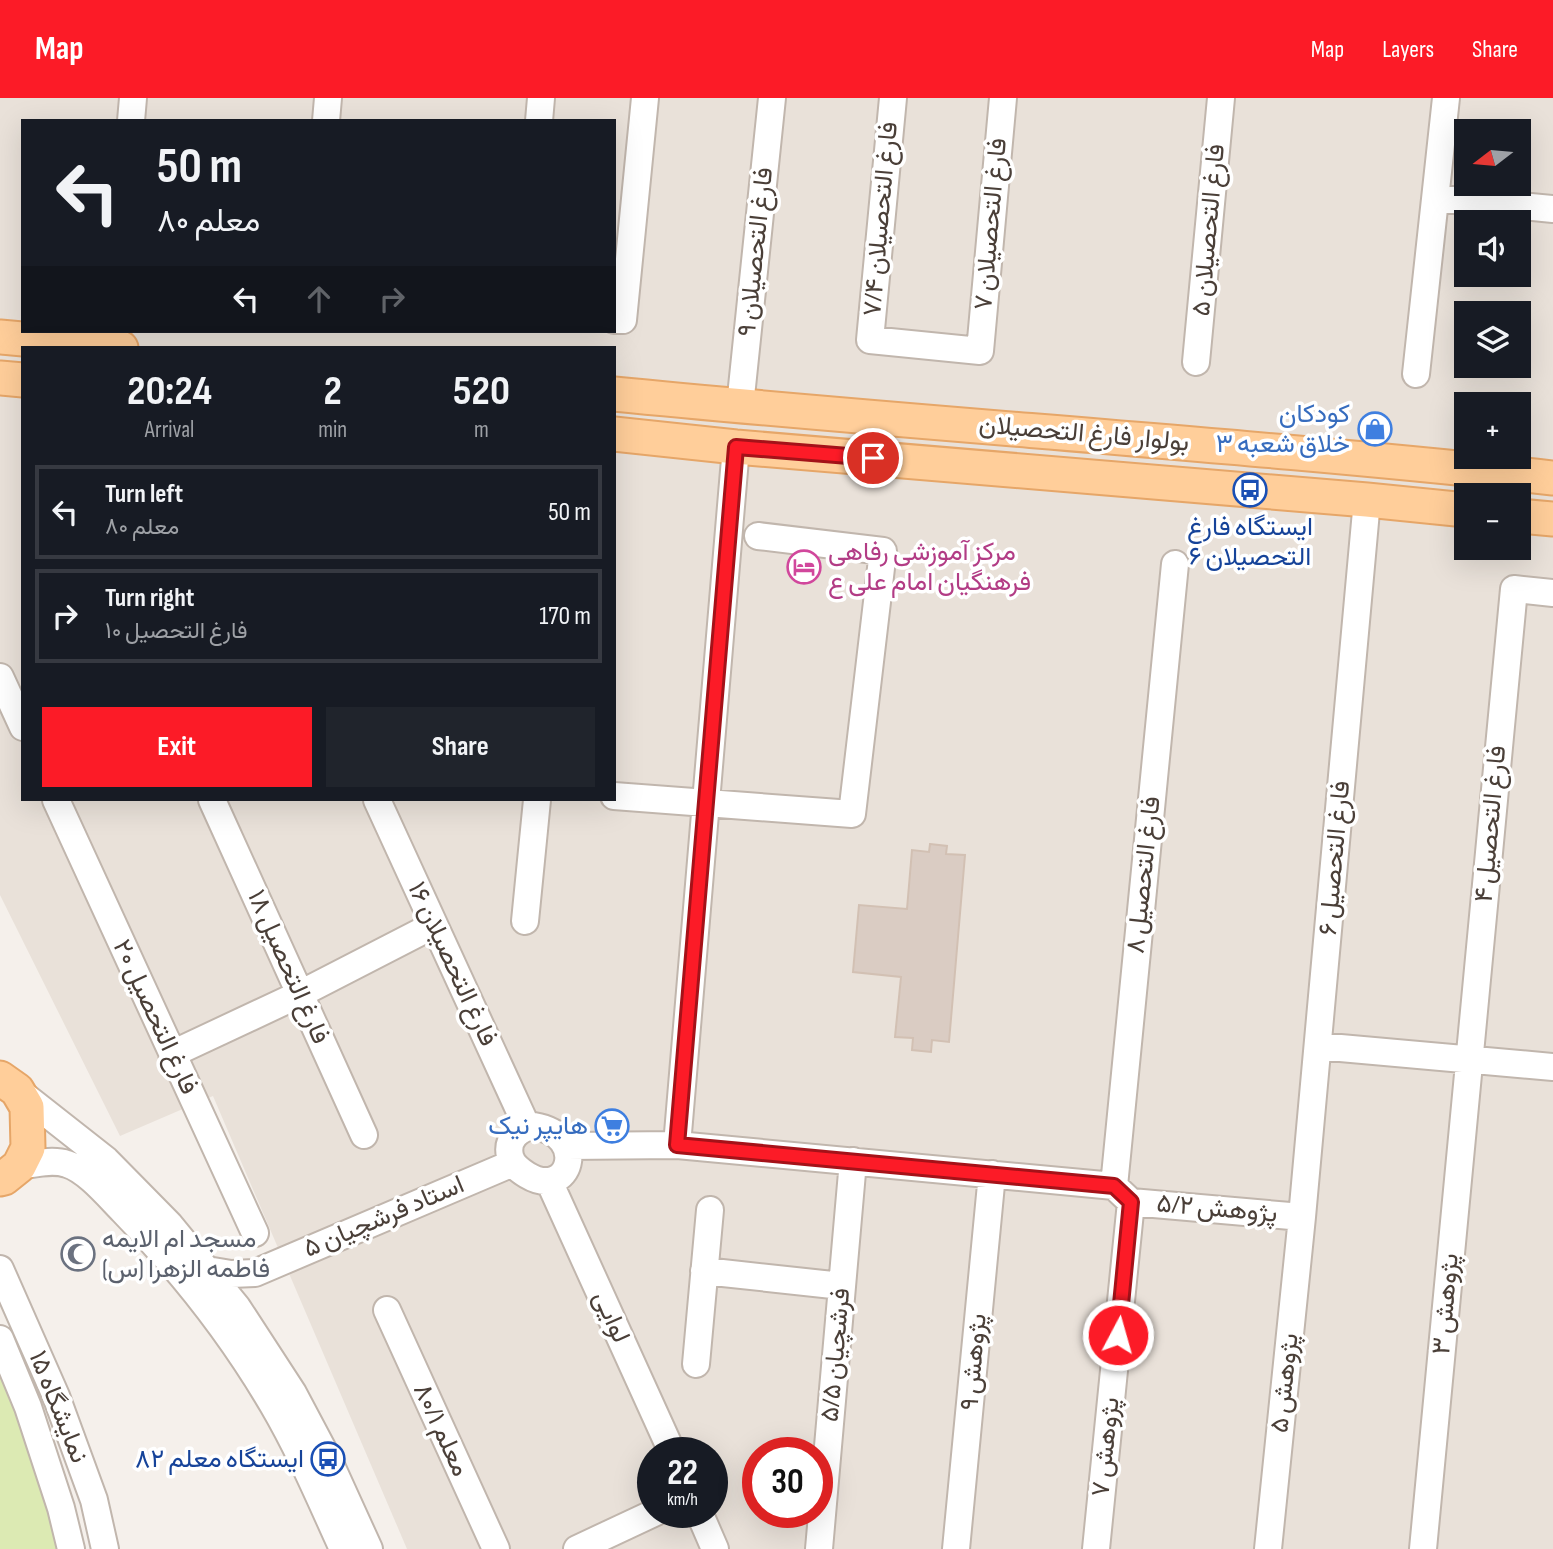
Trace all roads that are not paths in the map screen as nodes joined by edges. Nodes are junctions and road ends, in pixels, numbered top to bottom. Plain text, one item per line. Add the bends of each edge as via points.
1 (133, 98) edge
2 (328, 98) edge
3 (541, 98) edge
4 (645, 98) edge
5 (772, 98) edge
6 (893, 98) edge
7 (1003, 98) edge
8 (1221, 98) edge
9 (1446, 98) edge
10 (131, 119) edge
11 (326, 119) edge
12 (539, 119) edge
13 (1436, 198) junction
14 (1553, 209) edge
15 (619, 320) edge
16 (0, 337) edge
17 (99, 346) edge
18 (980, 351) joint
19 (1196, 362) dead end
20 (1416, 373) dead end
21 (0, 378) edge
22 (21, 380) edge
23 (616, 394) edge
24 (740, 406) junction
25 (616, 434) edge
26 (736, 447) junction
27 (1553, 478) edge
28 (1367, 500) junction
29 (1454, 509) edge
30 (1531, 517) edge
31 (1553, 519) edge
32 (758, 536) dead end
33 (1175, 564) dead end
34 (1553, 593) edge
35 (10, 684) edge
36 (21, 720) edge
37 (616, 796) edge
38 (56, 801) edge
39 (212, 801) edge
40 (537, 801) edge
41 (706, 803) junction
42 (382, 805) edge
43 (525, 921) dead end
44 (434, 925) junction
45 (300, 994) junction
46 (1318, 1046) junction
47 (172, 1054) junction
48 (1469, 1059) junction
49 (1553, 1067) edge
50 (5, 1080) edge
51 (527, 1127) junction
52 (364, 1135) dead end
53 (677, 1145) junction
54 (567, 1146) junction
55 (853, 1161) junction
56 (513, 1163) junction
57 (992, 1174) junction
58 (6, 1178) edge
59 (549, 1181) junction
60 (1122, 1194) junction
61 (710, 1210) dead end
62 (1302, 1217) junction
63 (255, 1233) dead end
64 (0, 1269) edge
65 (207, 1270) junction
66 (704, 1271) junction
67 (256, 1273) junction
68 (842, 1286) junction
69 (237, 1307) junction
70 (387, 1310) dead end
71 (0, 1339) edge
72 (696, 1364) dead end
73 (665, 1437) edge
74 (637, 1521) edge
75 (705, 1528) edge
76 (71, 1549) edge
77 (105, 1549) edge
78 (343, 1549) edge
79 (369, 1549) edge
80 (496, 1549) edge
81 (577, 1549) edge
82 (715, 1549) edge
83 (819, 1549) edge
84 (956, 1549) edge
85 (1096, 1549) edge
86 (1268, 1549) edge
87 (1423, 1549) edge

1 - 10 street
2 - 11 street
3 - 12 street
4 - 15 street
5 - 24 street, فارغ التحصیلان ۹
6 - 18 street, فارغ التحصیلان ۷/۴ via 870,340
7 - 18 street, فارغ التحصیلان ۷
8 - 19 street, فارغ التحصیلان ۵
9 - 13 street
13 - 14 street
13 - 20 street
16 - 17 main road
21 - 22 main road
23 - 24 main road, بولوار فارغ التحصیلان
24 - 26 main road
24 - 27 main road, بولوار فارغ التحصیلان
25 - 26 main road, بولوار فارغ التحصیلان
26 - 28 main road, بولوار فارغ التحصیلان
26 - 41 street
28 - 29 main road, بولوار فارغ التحصیلان
28 - 46 street, فارغ التحصیل ۶
30 - 31 main road
32 - 41 street via 883,551 852,814
33 - 60 street, فارغ التحصیل ۸
34 - 48 street, فارغ التحصیل ۴ via 1514,589
35 - 36 street
37 - 41 street
38 - 47 street, فارغ التحصیل ۲۰
39 - 45 street, فارغ التحصیل ۱۸
40 - 43 street
41 - 53 street
42 - 44 street, فارغ التحصیلان ۱۶
44 - 45 street
44 - 51 street, فارغ التحصیلان ۱۶
45 - 47 street
45 - 52 street, فارغ التحصیل ۱۸
46 - 48 street
46 - 62 street, فارغ التحصیل ۶
47 - 63 street, فارغ التحصیل ۲۰
48 - 49 street
48 - 87 street, پژوهش ۳
50 - 58 main road via 27,1107 28,1148
50 - 65 street via 106,1160
51 - 54 street via 541,1128
51 - 56 street via 511,1141
53 - 54 street, پژوهش ۵/۲
53 - 55 street, پژوهش ۵/۲
54 - 59 street via 566,1169
55 - 57 street, پژوهش ۵/۲
55 - 68 street, فرشچیان ۵/۵
56 - 59 street via 536,1180
56 - 67 street, استاد فرشچیان ۵
57 - 60 street, پژوهش ۵/۲
57 - 84 street, پژوهش ۹
58 - 78 street via 45,1162 67,1164 90,1178 151,1240 218,1321 273,1405
59 - 73 street, لوایی
60 - 62 street, پژوهش ۵/۲
60 - 85 street, پژوهش ۷
61 - 66 street
62 - 86 street, پژوهش ۵
64 - 77 street, نمایشگاه ۱۵ via 94,1500
65 - 67 street, استاد فرشچیان ۵ via 231,1275
65 - 69 street
66 - 68 street
66 - 72 street
67 - 69 street via 243,1289
68 - 83 street, فرشچیان ۵/۵
69 - 79 street via 293,1393
70 - 80 street, معلم ۸۰/۱
71 - 76 street, نمایشگاه ۱۵ via 28,1407
74 - 81 street
75 - 82 street

